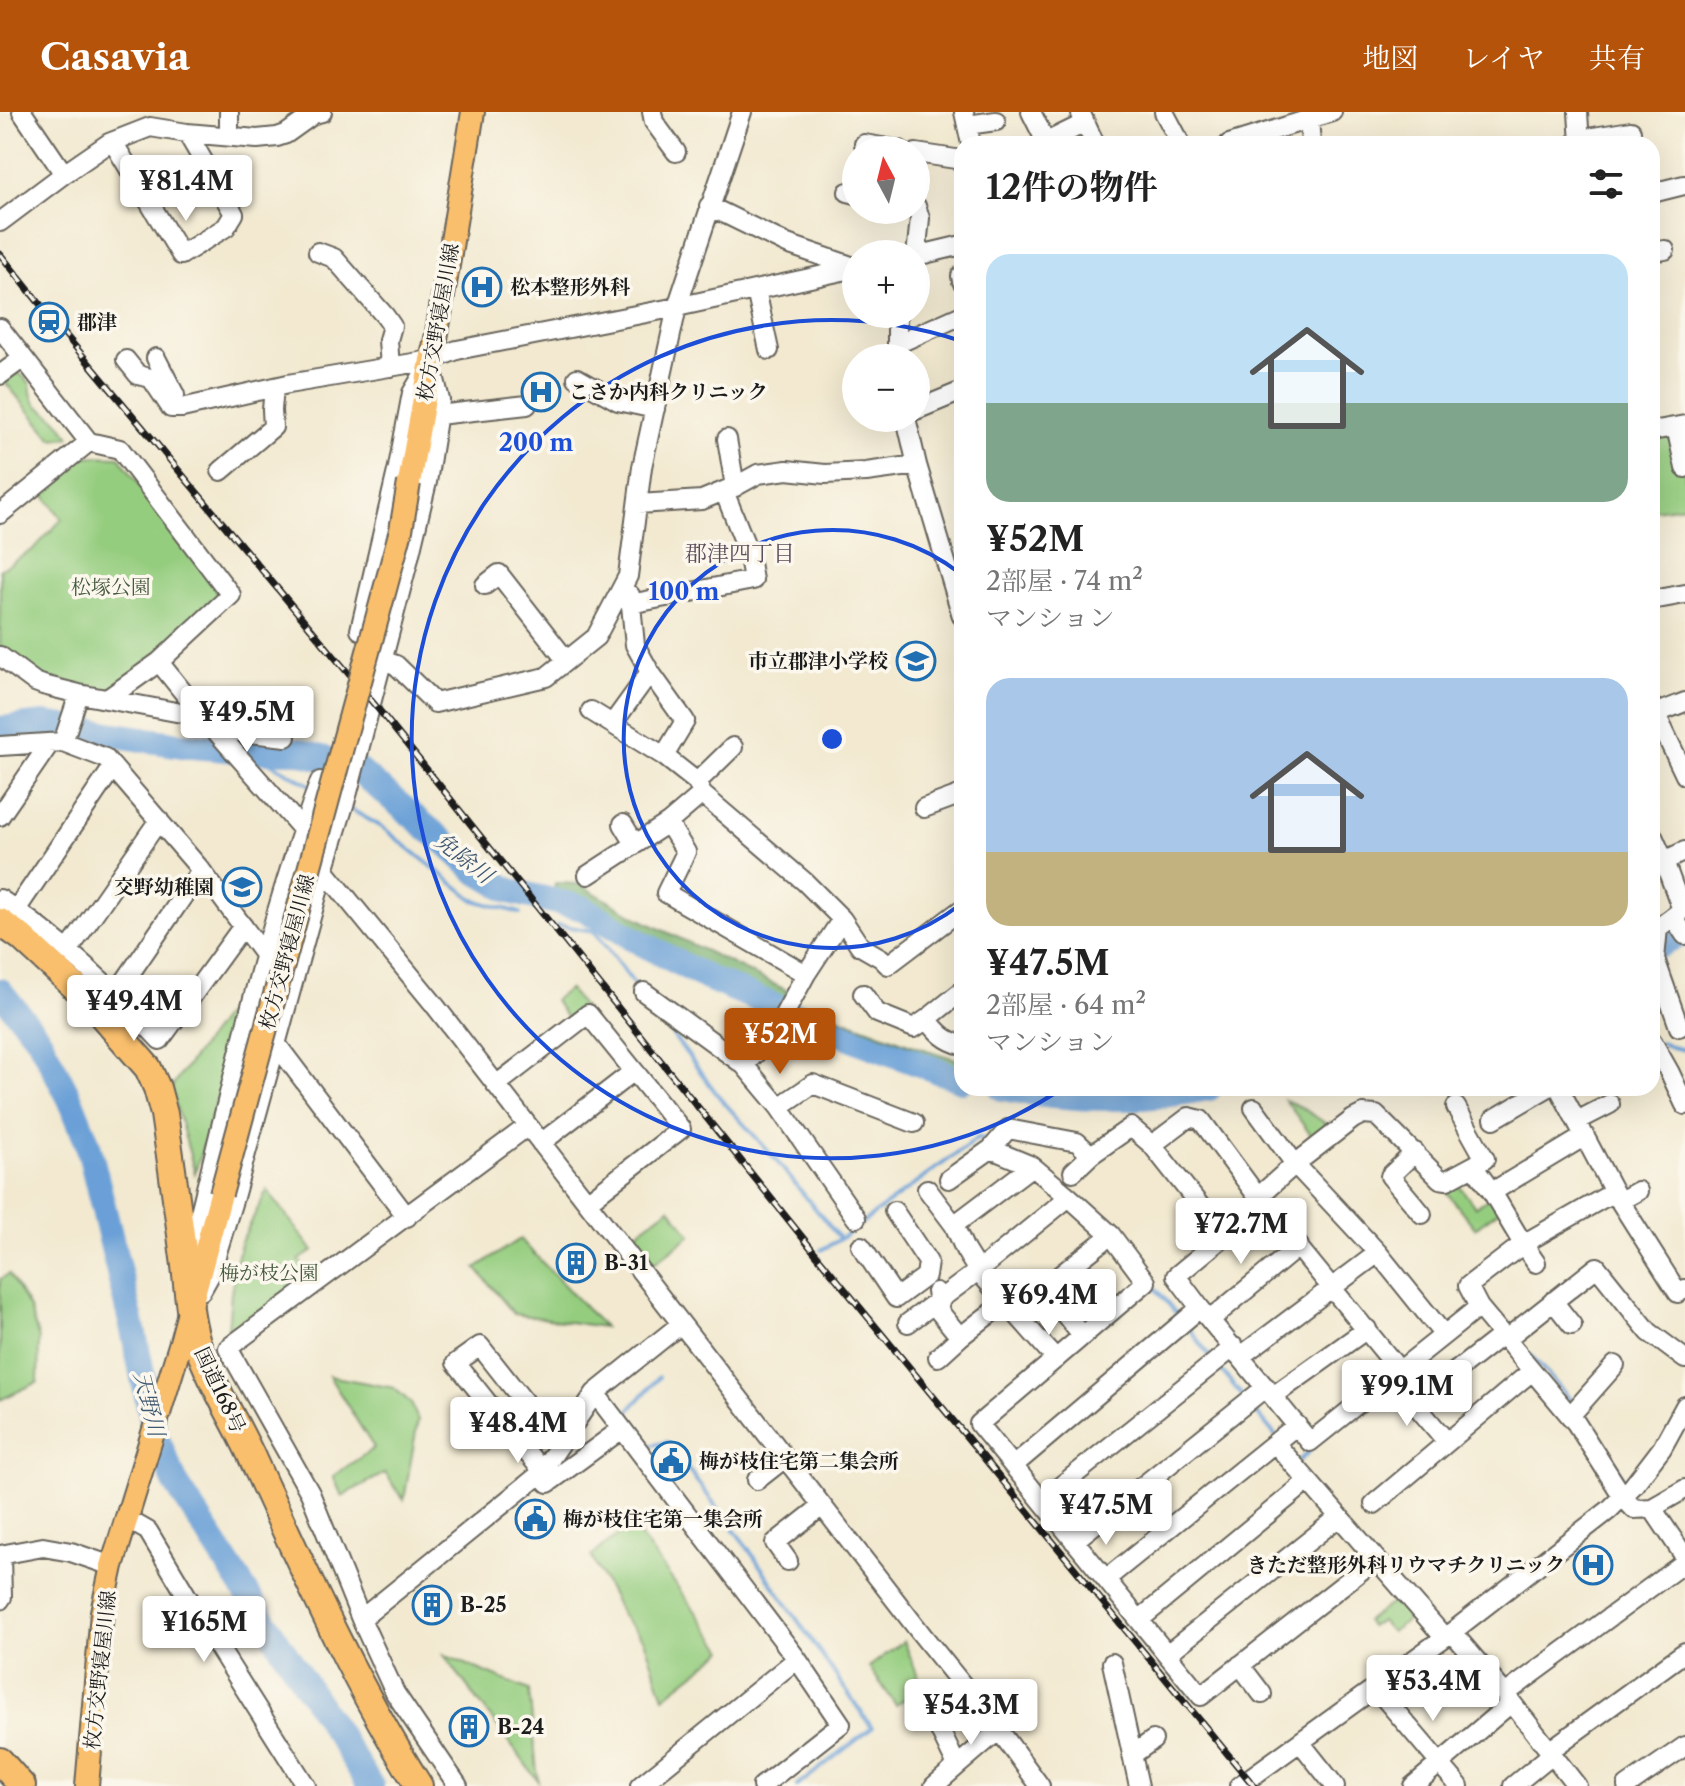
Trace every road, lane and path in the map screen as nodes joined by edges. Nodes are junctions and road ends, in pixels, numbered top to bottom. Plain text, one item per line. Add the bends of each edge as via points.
1 (22, 112) edge
2 (229, 112) edge
3 (322, 112) edge
4 (473, 112) edge
5 (652, 112) edge
6 (742, 112) edge
7 (1031, 112) edge
8 (1164, 112) edge
9 (1332, 112) edge
10 (1578, 112) edge
11 (1083, 117) edge
12 (965, 118) edge
13 (1309, 119) junction
14 (149, 120) edge
15 (996, 121) dead end
16 (1631, 131) dead end
17 (187, 133) junction
18 (229, 136) junction
19 (1043, 136) edge
20 (1055, 136) edge
21 (1091, 136) edge
22 (1177, 136) edge
23 (1255, 136) edge
24 (1310, 136) edge
25 (1580, 136) edge
26 (1606, 136) edge
27 (113, 142) junction
28 (676, 152) dead end
29 (930, 155) edge
30 (954, 159) edge
31 (64, 174) junction
32 (1684, 185) edge
33 (1660, 191) edge
34 (709, 206) junction
35 (0, 222) edge
36 (954, 247) edge
37 (318, 252) dead end
38 (930, 253) edge
39 (842, 263) edge
40 (842, 271) edge
41 (756, 290) junction
42 (677, 307) junction
43 (954, 319) edge
44 (0, 328) edge
45 (910, 344) edge
46 (769, 350) dead end
47 (156, 358) dead end
48 (22, 359) junction
49 (126, 360) dead end
50 (431, 360) junction
51 (390, 367) junction
52 (0, 375) edge
53 (577, 378) dead end
54 (274, 387) junction
55 (954, 394) edge
56 (930, 404) edge
57 (527, 405) dead end
58 (182, 408) junction
59 (655, 409) junction
60 (438, 415) junction
61 (1680, 426) edge
62 (1660, 430) edge
63 (909, 432) edge
64 (727, 439) dead end
65 (89, 442) junction
66 (917, 465) junction
67 (1685, 468) edge
68 (221, 471) dead end
69 (730, 489) junction
70 (638, 504) junction
71 (0, 514) edge
72 (498, 574) dead end
73 (628, 576) junction
74 (954, 589) edge
75 (1685, 594) edge
76 (1660, 599) edge
77 (630, 604) junction
78 (360, 630) dead end
79 (0, 656) edge
80 (382, 660) junction
81 (566, 660) junction
82 (159, 662) junction
83 (650, 672) junction
84 (107, 699) junction
85 (76, 702) junction
86 (1685, 702) edge
87 (1660, 709) edge
88 (591, 711) dead end
89 (613, 723) junction
90 (1660, 725) edge
91 (212, 727) junction
92 (286, 737) dead end
93 (56, 742) junction
94 (0, 746) edge
95 (733, 747) dead end
96 (664, 756) junction
97 (113, 767) junction
98 (1685, 775) edge
99 (699, 788) junction
100 (954, 797) edge
101 (345, 800) junction
102 (924, 808) dead end
103 (0, 816) edge
104 (159, 820) junction
105 (668, 823) junction
106 (623, 824) dead end
107 (303, 830) junction
108 (635, 844) junction
109 (1685, 851) edge
110 (1660, 852) edge
111 (1664, 861) junction
112 (201, 870) junction
113 (324, 870) junction
114 (588, 875) dead end
115 (0, 899) edge
116 (8, 916) edge
117 (954, 917) edge
118 (842, 919) junction
119 (1665, 923) junction
120 (243, 926) junction
121 (1685, 935) edge
122 (1660, 939) edge
123 (68, 951) junction
124 (265, 956) junction
125 (806, 974) junction
126 (1660, 979) edge
127 (644, 992) dead end
128 (116, 994) junction
129 (871, 997) dead end
130 (954, 997) edge
131 (927, 1019) junction
132 (1679, 1027) dead end
133 (954, 1041) edge
134 (277, 1045) junction
135 (1660, 1054) edge
136 (744, 1065) junction
137 (634, 1071) junction
138 (496, 1085) junction
139 (1680, 1085) edge
140 (1533, 1096) edge
141 (1563, 1096) edge
142 (1610, 1104) dead end
143 (1685, 1105) edge
144 (779, 1107) junction
145 (1456, 1107) dead end
146 (1254, 1108) dead end
147 (1494, 1119) dead end
148 (914, 1123) dead end
149 (528, 1126) junction
150 (1581, 1128) junction
151 (541, 1143) junction
152 (995, 1144) junction
153 (1152, 1145) junction
154 (1415, 1152) junction
155 (1091, 1155) junction
156 (1295, 1164) junction
157 (1032, 1166) junction
158 (1473, 1166) junction
159 (1073, 1172) dead end
160 (949, 1179) dead end
161 (927, 1189) dead end
162 (1638, 1191) dead end
163 (1492, 1192) junction
164 (1069, 1197) junction
165 (1617, 1197) junction
166 (1261, 1200) junction
167 (587, 1202) junction
168 (894, 1211) dead end
169 (1422, 1214) dead end
170 (407, 1217) junction
171 (856, 1218) dead end
172 (954, 1225) junction
173 (1111, 1235) junction
174 (1223, 1235) junction
175 (1523, 1244) junction
176 (861, 1246) dead end
177 (1299, 1246) junction
178 (1378, 1253) junction
179 (1536, 1263) dead end
180 (978, 1271) junction
181 (926, 1276) junction
182 (1333, 1287) junction
183 (1685, 1289) edge
184 (941, 1299) junction
185 (1553, 1301) junction
186 (1005, 1302) junction
187 (190, 1308) junction
188 (1482, 1311) junction
189 (1196, 1317) junction
190 (908, 1323) dead end
191 (681, 1324) junction
192 (1572, 1325) dead end
193 (1367, 1329) junction
194 (1444, 1335) junction
195 (1508, 1335) junction
196 (1082, 1336) junction
197 (960, 1337) junction
198 (938, 1357) dead end
199 (1225, 1357) junction
200 (1056, 1359) junction
201 (1685, 1359) edge
202 (1615, 1365) dead end
203 (1532, 1371) junction
204 (1396, 1378) junction
205 (595, 1393) junction
206 (1258, 1397) junction
207 (1414, 1404) junction
208 (1685, 1406) edge
209 (1575, 1411) junction
210 (622, 1429) junction
211 (1284, 1436) junction
212 (1447, 1442) junction
213 (559, 1446) junction
214 (785, 1458) junction
215 (1013, 1466) junction
216 (541, 1473) junction
217 (757, 1480) dead end
218 (1308, 1481) junction
219 (1685, 1489) edge
220 (1623, 1497) junction
221 (1042, 1501) junction
222 (1374, 1504) dead end
223 (822, 1506) junction
224 (1652, 1508) junction
225 (1339, 1517) junction
226 (127, 1519) junction
227 (1074, 1541) junction
228 (0, 1555) edge
229 (1376, 1559) junction
230 (1685, 1560) edge
231 (788, 1561) dead end
232 (112, 1566) junction
233 (1106, 1579) junction
234 (0, 1600) edge
235 (361, 1619) junction
236 (1139, 1620) junction
237 (1448, 1635) junction
238 (1685, 1652) edge
239 (1167, 1654) junction
240 (797, 1659) junction
241 (1112, 1663) dead end
242 (1240, 1665) junction
243 (1375, 1687) junction
244 (1262, 1694) dead end
245 (923, 1695) dead end
246 (1505, 1701) junction
247 (999, 1730) junction
248 (1153, 1740) dead end
249 (1300, 1742) junction
250 (1685, 1746) edge
251 (1132, 1755) junction
252 (1548, 1755) junction
253 (0, 1761) edge
254 (1440, 1763) junction
255 (957, 1766) junction
256 (22, 1786) edge
257 (87, 1786) edge
258 (306, 1786) edge
259 (419, 1786) edge
260 (458, 1786) edge
261 (640, 1786) edge
262 (762, 1786) edge
263 (934, 1786) edge
264 (1040, 1786) edge
265 (1139, 1786) edge
266 (1239, 1786) edge
267 (1335, 1786) edge
268 (1413, 1786) edge
269 (1459, 1786) edge
270 (1513, 1786) edge
271 (1577, 1786) edge
272 (1627, 1786) edge

1 - 31 street
2 - 18 street
3 - 18 street via 277,137
4 - 50 main road, 枚方交野寝屋川線
5 - 28 street
6 - 34 street
7 - 19 street
8 - 22 street
9 - 13 street
10 - 25 street
11 - 20 street
11 - 21 street
12 - 15 street
13 - 23 street
13 - 24 street
14 - 17 street
14 - 27 street
16 - 26 street
17 - 18 street
17 - 27 street via 234,214 226,227 181,255
27 - 31 street
29 - 30 street
31 - 35 street
32 - 33 street
34 - 39 street via 787,244
34 - 42 street
36 - 38 street
37 - 51 street via 352,272 361,297 392,326
40 - 41 street
41 - 42 street
41 - 46 street
42 - 50 street via 457,350
42 - 59 street
43 - 45 street
44 - 48 street
47 - 58 street
48 - 52 street
48 - 65 street
49 - 58 street via 138,375 151,378 171,408
50 - 51 street
50 - 60 street
50 - 78 street via 412,393
50 - 187 main road, 枚方交野寝屋川線, bridge via 397,546
51 - 54 street
53 - 59 street via 618,401
54 - 58 street
54 - 68 street via 273,427
55 - 56 street
57 - 60 street
59 - 70 street
60 - 80 street via 427,482
61 - 62 street
61 - 67 street
63 - 66 street
64 - 69 street
65 - 71 street
65 - 82 street via 120,449 231,595
66 - 69 street via 825,474 787,470 758,474
66 - 74 street
69 - 70 street via 702,500
69 - 77 street via 753,580
70 - 73 street
72 - 81 street
73 - 77 street
73 - 81 street via 596,637
75 - 76 street
77 - 83 street via 635,645
79 - 85 street via 35,682
80 - 81 street via 396,665 435,703 546,677
80 - 101 street
82 - 84 street
82 - 91 street
83 - 89 street
83 - 96 street via 685,721
84 - 85 street
84 - 91 street
85 - 93 street
86 - 87 street
88 - 89 street
89 - 96 street
90 - 98 street
91 - 92 street
91 - 107 street
93 - 94 street
93 - 97 street via 105,758
93 - 103 street
95 - 99 street
96 - 99 street
97 - 104 street
97 - 116 street
99 - 105 street
99 - 118 street
100 - 102 street
101 - 107 street via 317,789
101 - 113 street
104 - 112 street
104 - 123 street
105 - 108 street
105 - 125 street via 686,852 666,893
106 - 108 street
107 - 113 street
107 - 124 street
108 - 114 street
109 - 111 street
110 - 111 street
111 - 119 street via 1682,910
112 - 120 street
112 - 128 street
113 - 134 street
113 - 138 street
115 - 116 street
116 - 123 street
116 - 187 highway, 国道168号 via 21,937 85,996 148,1068 164,1114
117 - 118 street via 890,968 860,946
118 - 125 street
119 - 121 street
119 - 122 street
120 - 124 street
120 - 128 street via 160,1040
123 - 128 street
124 - 187 street via 194,1237
125 - 136 street via 772,1037
126 - 132 street
127 - 136 street via 679,1026
129 - 131 street via 877,1013 914,1028
130 - 131 street
131 - 133 street via 940,1035
134 - 170 street
134 - 187 street via 210,1275
135 - 139 street
136 - 144 street
137 - 138 street via 588,1014
137 - 151 street
137 - 167 street via 681,1129
138 - 149 street
139 - 143 street
140 - 147 street
141 - 150 street
142 - 150 street
144 - 148 street via 813,1084
144 - 171 street via 802,1155
145 - 158 street via 1485,1159
146 - 156 street
149 - 151 street
149 - 170 street
150 - 163 street
150 - 165 street
151 - 167 street
152 - 155 street via 1008,1129 1077,1142
152 - 157 street
152 - 160 street
153 - 155 street via 1131,1127
153 - 166 street via 1189,1117 1201,1120
153 - 174 street
154 - 156 street via 1376,1115 1363,1114
154 - 158 street via 1440,1179
154 - 169 street via 1384,1181
155 - 159 street
156 - 166 street
156 - 178 street
157 - 164 street
157 - 172 street
158 - 163 street
161 - 172 street
162 - 165 street
163 - 175 street
164 - 173 street
164 - 180 street
165 - 175 street
165 - 183 street via 1678,1293
166 - 174 street
166 - 177 street
167 - 191 street
168 - 181 street via 928,1262
170 - 235 street via 228,1348 310,1493
172 - 180 street
173 - 196 street via 1146,1282
173 - 196 street via 1044,1288
174 - 189 street via 1176,1276
175 - 179 street
175 - 188 street via 1468,1286
176 - 181 street via 896,1298
177 - 182 street
177 - 189 street
178 - 182 street
178 - 194 street
180 - 184 street
180 - 186 street
181 - 184 street
182 - 193 street
182 - 199 street
184 - 190 street
184 - 197 street via 938,1310
185 - 192 street
185 - 195 street
185 - 201 street via 1597,1267 1649,1332
186 - 197 street
186 - 200 street
187 - 226 main road, 枚方交野寝屋川線
187 - 259 highway, 国道168号 via 216,1390 351,1669
188 - 194 street
188 - 195 street
189 - 199 street
189 - 215 street
191 - 205 street
191 - 214 street
193 - 204 street
193 - 206 street
194 - 204 street
195 - 203 street
195 - 207 street
196 - 200 street
197 - 198 street
199 - 206 street
199 - 221 street
200 - 215 street via 979,1424
202 - 209 street
203 - 209 street
203 - 212 street
204 - 207 street
204 - 211 street via 1310,1442
205 - 210 street
205 - 213 street
206 - 211 street
206 - 227 street
207 - 212 street
208 - 220 street via 1662,1448
209 - 220 street
210 - 216 street via 548,1483
210 - 240 street
211 - 218 street
211 - 233 street
212 - 222 street
213 - 216 street
213 - 216 street via 480,1346 456,1363
214 - 217 street
214 - 223 street
215 - 221 street
216 - 235 street
218 - 225 street
218 - 236 street
219 - 224 street
220 - 224 street via 1634,1509
220 - 237 street
221 - 227 street
223 - 231 street via 775,1543
223 - 247 street
224 - 230 street
225 - 229 street
225 - 239 street
226 - 232 main road, 枚方交野寝屋川線
226 - 258 street via 148,1531
227 - 233 street
228 - 232 street via 43,1547
228 - 234 street
229 - 237 street
229 - 242 street
230 - 246 street
232 - 257 main road, 枚方交野寝屋川線 via 102,1612
233 - 236 street
235 - 260 street via 395,1693
236 - 239 street
237 - 243 street
237 - 246 street
238 - 252 street
239 - 242 street via 1201,1696
240 - 261 street
240 - 262 street via 841,1724
241 - 251 street
242 - 244 street
243 - 249 street
243 - 254 street
245 - 255 street
246 - 252 street
246 - 254 street
247 - 255 street
247 - 264 street
248 - 251 street
249 - 266 street
249 - 267 street
250 - 272 street
251 - 265 street
252 - 270 street
252 - 271 street
253 - 256 highway
254 - 268 street
254 - 269 street
255 - 263 street

